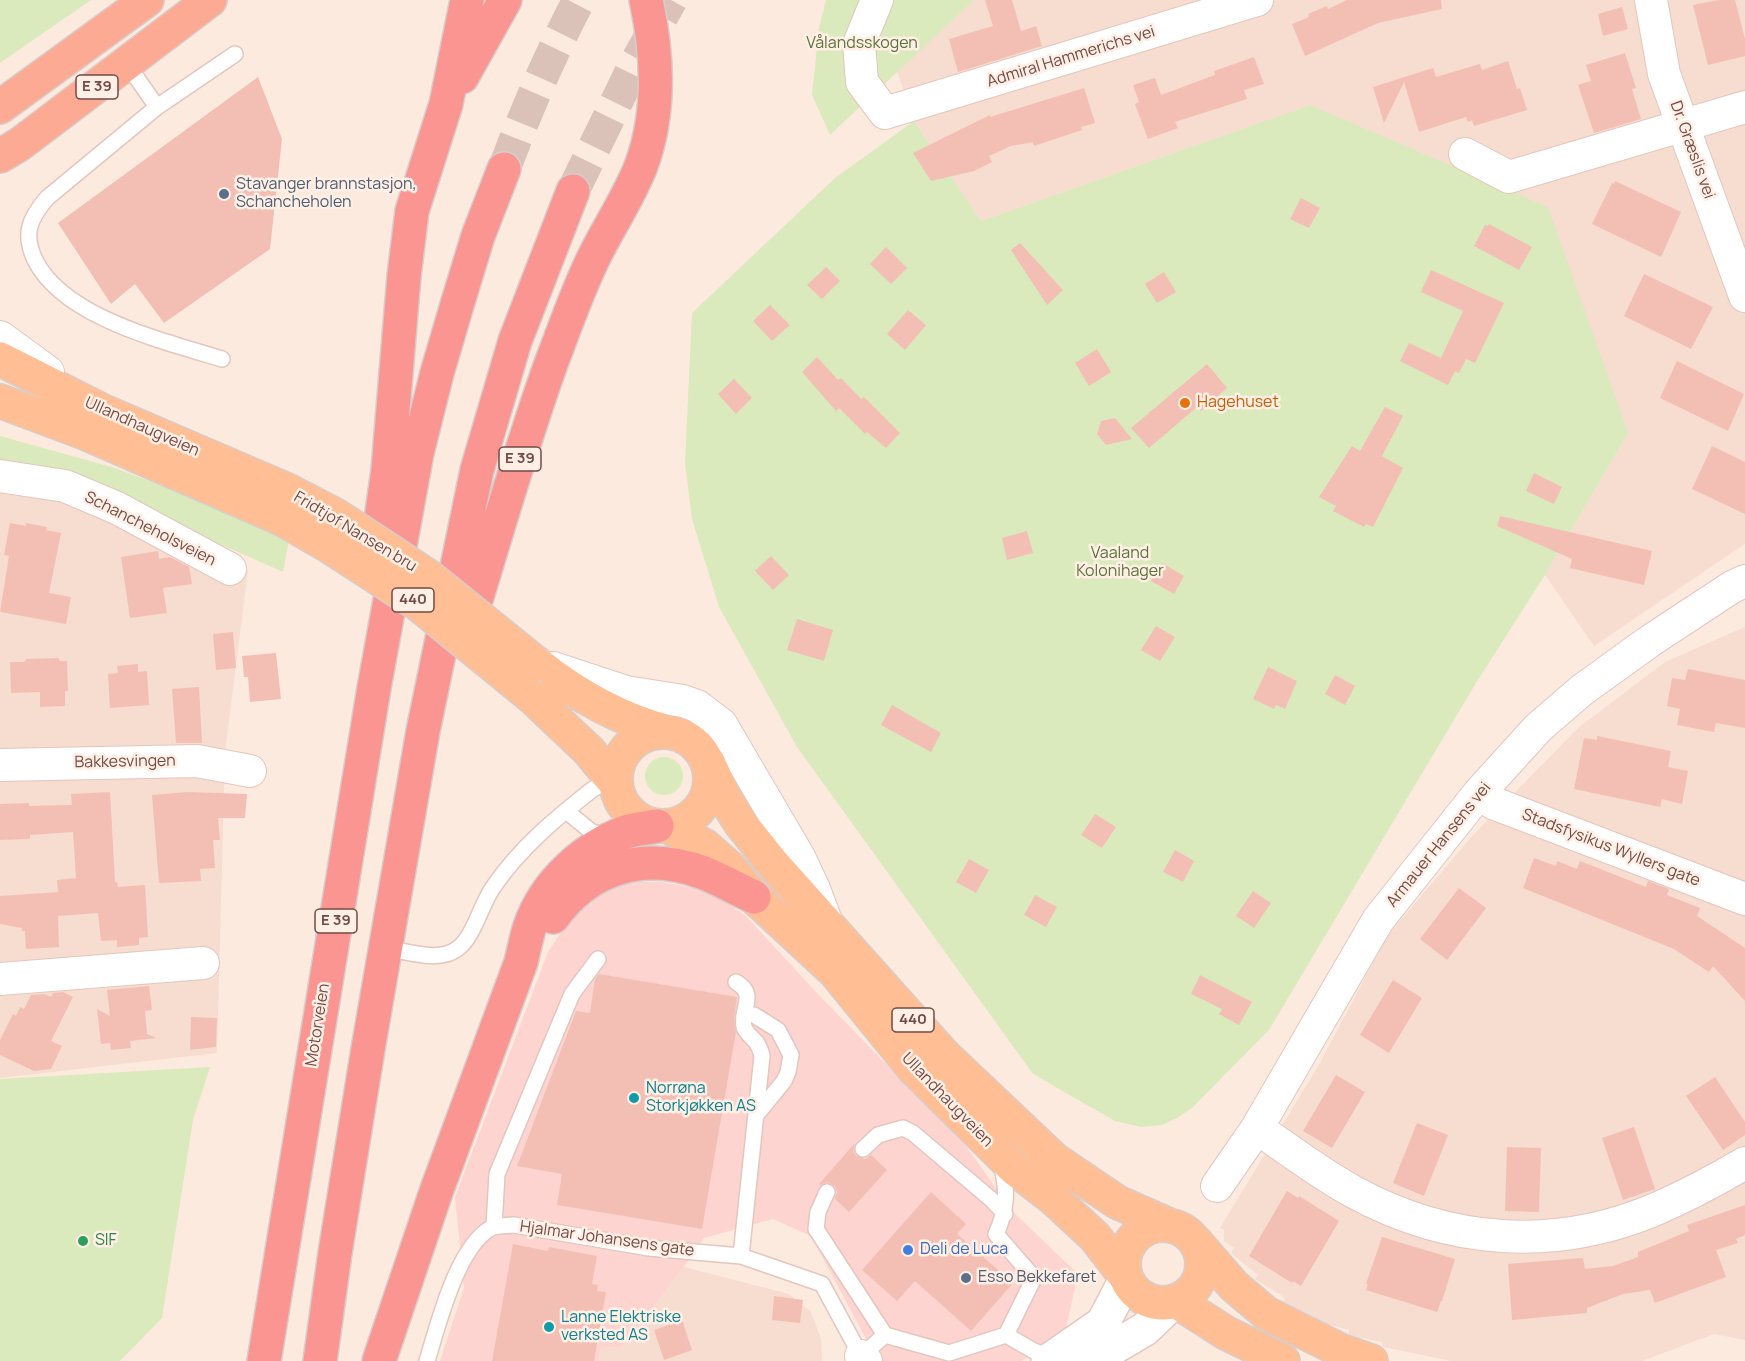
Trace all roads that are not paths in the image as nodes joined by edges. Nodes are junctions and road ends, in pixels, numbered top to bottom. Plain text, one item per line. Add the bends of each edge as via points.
1 (147, 0) edge
2 (210, 0) edge
3 (467, 0) edge
4 (505, 0) edge
5 (646, 0) edge
6 (877, 0) edge
7 (1257, 0) edge
8 (1651, 0) edge
9 (234, 54) dead end
10 (127, 64) junction
11 (446, 104) junction
12 (0, 107) edge
13 (157, 107) junction
14 (1745, 107) edge
15 (1683, 125) junction
16 (1465, 154) dead end
17 (7, 156) edge
18 (504, 170) tunnel mouth
19 (573, 191) tunnel mouth
20 (1745, 296) edge
21 (0, 337) edge
22 (0, 359) edge
23 (222, 359) dead end
24 (0, 401) edge
25 (103, 411) junction
26 (0, 476) edge
27 (284, 505) junction
28 (230, 569) dead end
29 (1745, 581) edge
30 (536, 663) junction
31 (374, 688) junction
32 (423, 731) junction
33 (668, 732) junction
34 (708, 762) junction
35 (0, 765) edge
36 (250, 771) dead end
37 (616, 784) junction
38 (1479, 793) junction
39 (566, 811) junction
40 (662, 826) junction
41 (612, 838) junction
42 (754, 897) junction
43 (1745, 899) edge
44 (826, 921) junction
45 (385, 948) junction
46 (598, 959) dead end
47 (521, 962) junction
48 (203, 963) dead end
49 (0, 979) edge
50 (736, 982) dead end
51 (754, 1015) dead end
52 (756, 1114) junction
53 (1257, 1128) junction
54 (863, 1149) dead end
55 (998, 1152) junction
56 (1745, 1163) edge
57 (1217, 1186) dead end
58 (827, 1192) dead end
59 (1005, 1214) junction
60 (494, 1227) junction
61 (1182, 1233) junction
62 (741, 1256) junction
63 (1125, 1278) junction
64 (1174, 1302) junction
65 (885, 1335) junction
66 (1006, 1335) junction
67 (863, 1359) edge
68 (1051, 1360) edge
69 (264, 1361) edge
70 (320, 1361) edge
71 (379, 1361) edge
72 (427, 1361) edge
73 (1091, 1361) edge
74 (1283, 1361) edge
75 (1371, 1361) edge

1 - 12 highway, E 39
2 - 10 highway, E 39
3 - 11 highway, E 39
4 - 11 highway, E 39
5 - 32 highway, E 39 via 656,63 656,101 641,165 592,260 567,321 456,664
6 - 7 street, Admiral Hammerichs vei via 859,44 862,82 885,113
8 - 15 street, Dr. Græslis vei via 1664,74
9 - 13 lane
10 - 13 lane
10 - 17 highway, E 39
11 - 31 highway, E 39 via 423,171 409,233 388,470 371,590
13 - 23 lane via 47,198 34,213 27,235 31,251 41,272 65,297 105,319
14 - 15 street
15 - 16 street via 1509,177
15 - 20 street, Dr. Græslis vei
18 - 31 highway, E 39 via 478,236 436,373 417,453
19 - 32 highway, E 39 via 515,341 482,450
21 - 25 street
22 - 25 main road, Ullandhaugveien / 440
24 - 27 main road, Ullandhaugveien / 440
25 - 27 main road, Ullandhaugveien / 440
26 - 28 street, Schancheholsveien via 65,486 117,508
27 - 30 main road, Fridtjof Nansen bru / 440, bridge via 337,516 428,576
27 - 37 main road, Fridtjof Nansen bru / 440, bridge via 327,544 418,604 532,697 589,751
29 - 38 street, Armauer Hansens vei via 1582,690 1538,728
30 - 33 main road, 440 via 619,716
30 - 44 street, Ullandhaugveien / 440 via 626,692 683,701 703,709 721,724 799,857
31 - 69 highway, Motorveien / E 39
32 - 45 highway, E 39
33 - 34 main road, 440 via 692,741
33 - 37 main road via 654,732 630,746 621,757
34 - 40 main road via 711,776 703,804 681,823
34 - 44 main road, Ullandhaugveien / 440 via 741,824
35 - 36 street, Bakkesvingen via 197,761
37 - 39 lane via 592,789
37 - 40 main road, 440 via 632,814
38 - 43 street, Stadsfysikus Wyllers gate via 1493,803
38 - 53 street, Armauer Hansens vei via 1378,920
39 - 41 lane via 592,832
39 - 45 lane via 507,868 457,950 439,956
40 - 41 highway via 627,831
40 - 42 main road, Ullandhaugveien / 440 via 705,846
41 - 47 highway via 578,859 546,894 531,924
42 - 47 highway via 705,873 676,865 626,865 600,874 580,888 561,906
42 - 55 main road, Ullandhaugveien / 440 via 835,972 913,1068
44 - 61 main road, Ullandhaugveien / 440 via 944,1055 1055,1160 1117,1202
45 - 70 highway, E 39
46 - 60 lane via 572,994 497,1174
47 - 71 highway
48 - 49 street
50 - 52 lane via 748,993 744,1024 762,1056
51 - 52 lane via 778,1030 791,1055 784,1081
52 - 62 lane
53 - 56 street via 1351,1191 1392,1211 1436,1227 1480,1236 1560,1235 1608,1225 1654,1210
53 - 57 street, Armauer Hansens vei
54 - 59 lane via 878,1135 903,1128
55 - 59 lane via 1005,1178
55 - 63 main road, Ullandhaugveien / 440 via 1095,1237
58 - 65 lane via 816,1229
59 - 66 lane via 996,1234 1034,1278
60 - 62 lane, Hjalmar Johansens gate via 514,1226 649,1248
60 - 72 lane via 482,1235 460,1264
61 - 63 main road via 1155,1225 1132,1238 1125,1250
61 - 64 main road via 1200,1251 1203,1263 1201,1276 1191,1291
61 - 75 main road, Ullandhaugveien / 440 via 1266,1313
62 - 67 lane, Hjalmar Johansens gate via 822,1284
63 - 64 main road, 440 via 1150,1302
63 - 68 street via 1103,1323
64 - 73 street via 1145,1329
64 - 74 main road, 440
65 - 66 lane via 949,1353
65 - 67 lane
66 - 68 lane

